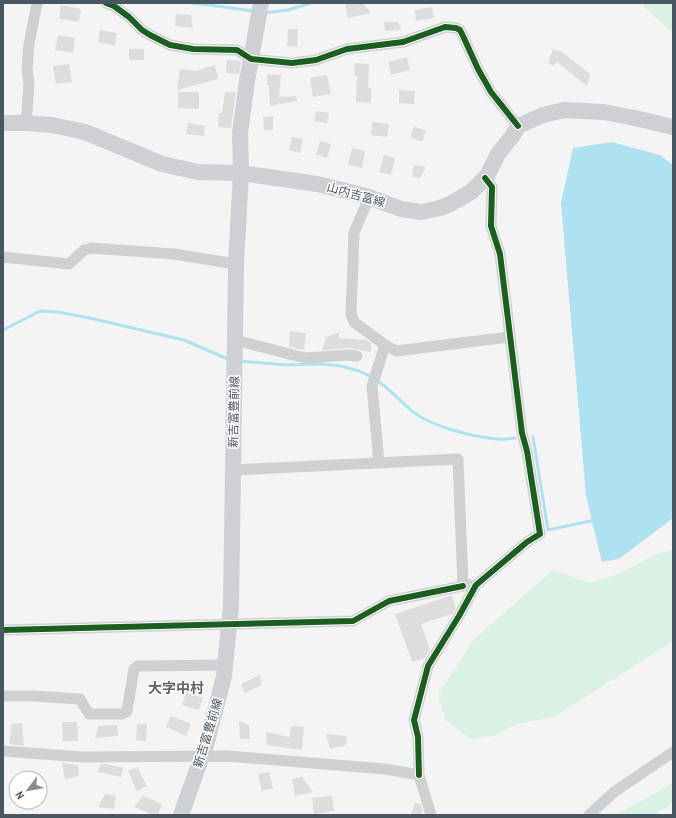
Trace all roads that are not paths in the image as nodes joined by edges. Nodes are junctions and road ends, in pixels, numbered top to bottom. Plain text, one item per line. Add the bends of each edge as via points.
1 (37, 3) edge
2 (106, 3) edge
3 (261, 3) edge
4 (251, 59) junction
5 (3, 123) edge
6 (26, 123) junction
7 (518, 126) junction
8 (673, 127) edge
9 (241, 173) junction
10 (485, 178) junction
11 (369, 197) junction
12 (3, 256) edge
13 (236, 264) junction
14 (510, 337) junction
15 (236, 340) junction
16 (385, 345) junction
17 (357, 356) dead end
18 (379, 463) junction
19 (232, 470) junction
20 (476, 585) junction
21 (462, 586) junction
22 (229, 624) junction
23 (3, 630) edge
24 (226, 665) junction
25 (3, 696) edge
26 (3, 752) edge
27 (673, 752) edge
28 (201, 757) junction
29 (420, 775) junction
30 (181, 815) edge
31 (431, 815) edge
32 (589, 815) edge

1 - 6 street via 29,44
2 - 4 street via 125,14 150,35 170,45 193,49 237,50
3 - 4 main road, 新吉富豊前線
4 - 7 street via 306,62 347,49 403,42 445,27 456,28 460,30 491,92
4 - 9 main road, 新吉富豊前線 via 240,132
5 - 6 main road, 山内吉富線
6 - 9 main road, 山内吉富線 via 85,132 162,164 198,172
7 - 8 main road via 543,115 568,110 619,114
7 - 10 main road, 山内吉富線
9 - 11 main road, 山内吉富線 via 317,184
9 - 13 main road, 新吉富豊前線
10 - 11 main road, 山内吉富線 via 471,192 450,204 421,212 401,209
10 - 14 street via 492,187 491,226 500,254
11 - 16 street via 354,233 351,314 354,322
12 - 13 street via 69,264 84,250 91,248 174,254
13 - 15 main road, 新吉富豊前線
14 - 16 street via 396,351
14 - 20 street via 522,432 540,534
15 - 17 street via 305,358
15 - 19 main road, 新吉富豊前線
16 - 18 street via 372,386
18 - 19 street
18 - 21 street via 458,459
19 - 22 main road, 新吉富豊前線
20 - 21 street
20 - 29 street via 428,666 414,720 418,737
21 - 22 street via 389,601 353,621
22 - 23 street
22 - 24 main road, 新吉富豊前線
24 - 25 street via 138,666 134,669 127,711 122,714 89,714 80,699
24 - 28 main road, 新吉富豊前線 via 211,728
26 - 28 street via 82,757
27 - 32 street via 614,792
28 - 29 street via 280,760 385,769
28 - 30 main road, 新吉富豊前線
29 - 31 street

